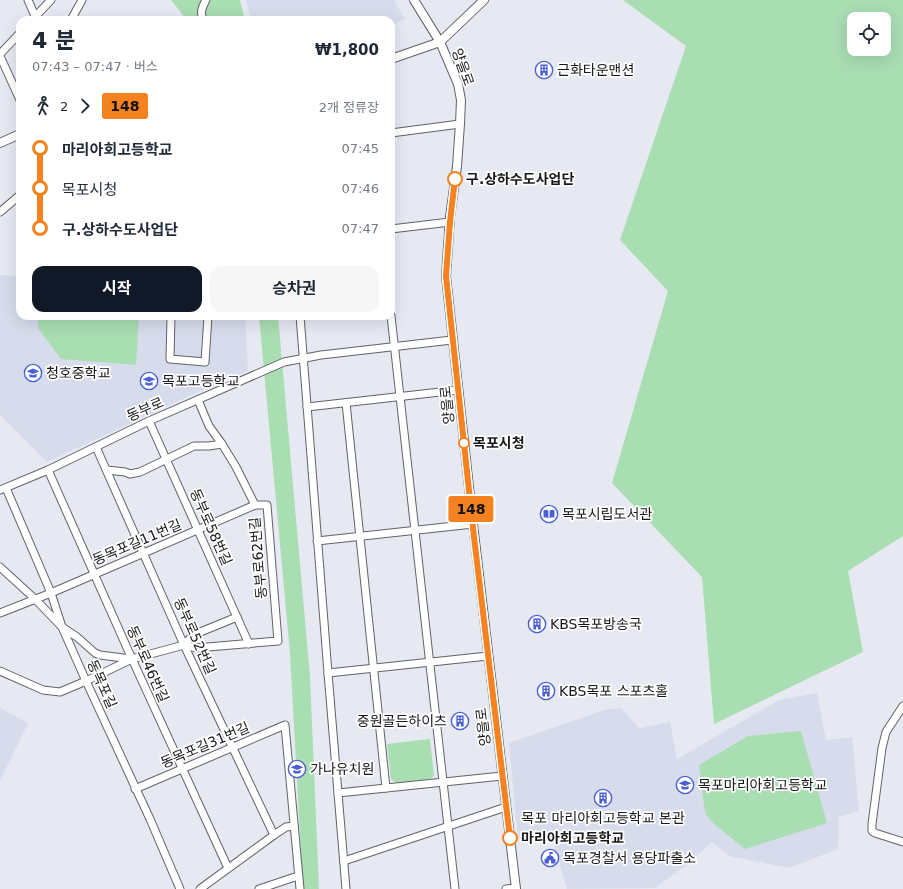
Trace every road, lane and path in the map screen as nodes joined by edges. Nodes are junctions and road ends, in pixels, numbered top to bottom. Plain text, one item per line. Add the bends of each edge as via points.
1 (28, 0) edge
2 (51, 0) edge
3 (82, 0) edge
4 (206, 0) edge
5 (414, 0) edge
6 (484, 0) edge
7 (33, 16) edge
8 (36, 16) edge
9 (73, 16) edge
10 (202, 16) edge
11 (16, 37) edge
12 (440, 42) junction
13 (0, 55) edge
14 (395, 58) edge
15 (16, 91) edge
16 (460, 124) junction
17 (395, 132) edge
18 (16, 136) edge
19 (0, 143) edge
20 (16, 198) edge
21 (0, 212) edge
22 (450, 222) junction
23 (395, 229) edge
24 (171, 320) edge
25 (208, 320) edge
26 (300, 320) edge
27 (391, 320) edge
28 (452, 340) junction
29 (394, 346) junction
30 (303, 358) junction
31 (458, 390) junction
32 (400, 397) junction
33 (198, 400) junction
34 (346, 402) junction
35 (307, 407) junction
36 (149, 421) junction
37 (222, 444) junction
38 (96, 447) junction
39 (166, 459) junction
40 (48, 470) junction
41 (107, 470) junction
42 (3, 489) edge
43 (255, 505) junction
44 (473, 524) junction
45 (199, 530) junction
46 (415, 530) junction
47 (360, 536) junction
48 (317, 540) junction
49 (144, 554) junction
50 (0, 567) edge
51 (94, 575) junction
52 (52, 593) junction
53 (35, 599) junction
54 (0, 613) edge
55 (237, 617) junction
56 (62, 627) junction
57 (249, 644) junction
58 (184, 645) junction
59 (488, 656) junction
60 (132, 659) junction
61 (429, 662) junction
62 (374, 668) junction
63 (0, 671) edge
64 (328, 673) junction
65 (86, 681) junction
66 (903, 706) edge
67 (233, 748) junction
68 (182, 770) junction
69 (502, 776) junction
70 (443, 782) junction
71 (135, 788) junction
72 (386, 788) junction
73 (338, 793) junction
74 (506, 807) junction
75 (294, 826) junction
76 (448, 827) junction
77 (274, 835) junction
78 (903, 842) edge
79 (344, 861) junction
80 (228, 868) junction
81 (298, 876) junction
82 (516, 888) edge
83 (180, 889) edge
84 (200, 889) edge
85 (259, 889) edge
86 (300, 889) edge
87 (346, 889) edge
88 (455, 889) edge
89 (506, 889) edge

1 - 7 street
2 - 8 street
3 - 9 street
4 - 10 street
5 - 12 street, 양을로
6 - 12 street
11 - 13 street
12 - 14 street
12 - 16 street, 양을로 via 458,84 461,100
13 - 15 street
16 - 17 street
16 - 22 street, 양을로
18 - 19 street
20 - 21 street
22 - 23 street
22 - 28 street, 양을로 via 446,276
24 - 25 street via 170,359 205,362
26 - 30 street
27 - 29 street
28 - 29 street, 동부로
28 - 31 street, 양을로
29 - 30 street, 동부로
29 - 32 street
30 - 33 street, 동부로 via 276,365
30 - 35 street
31 - 32 street
31 - 44 street, 양을로
32 - 34 street
32 - 46 street
33 - 36 street, 동부로
33 - 37 street, 동부로62번길 via 209,426
34 - 35 street
34 - 47 street
35 - 48 street
36 - 38 street, 동부로
36 - 39 street, 동부로58번길
37 - 39 street via 194,446
37 - 43 street, 동부로62번길
38 - 40 street, 동부로
38 - 41 street, 동부로52번길
39 - 41 street via 130,474
39 - 45 street, 동부로58번길
40 - 42 street, 동부로
40 - 51 street, 동부로46번길
41 - 49 street, 동부로52번길
42 - 52 street, 동목포길
43 - 45 street, 동목포길11번길
43 - 57 street, 동부로62번길 via 267,505 278,641
44 - 46 street
44 - 59 street, 양을로
45 - 49 street, 동목포길11번길
45 - 55 street, 동부로58번길
46 - 47 street
46 - 61 street
47 - 48 street
47 - 62 street
48 - 64 street
49 - 51 street, 동목포길11번길
49 - 58 street, 동부로52번길
50 - 53 street
51 - 52 street, 동목포길11번길
51 - 60 street, 동부로46번길
52 - 53 street, 동목포길11번길
52 - 56 street, 동목포길
53 - 54 street, 동목포길11번길
53 - 56 street
55 - 57 street, 동부로58번길
55 - 58 street via 193,635
56 - 60 street via 95,653
56 - 65 street, 동목포길
57 - 58 street via 196,648
58 - 60 street
58 - 67 street, 동부로52번길
59 - 61 street
59 - 69 street, 양을로
60 - 65 street
60 - 68 street, 동부로46번길
61 - 62 street
61 - 70 street
62 - 64 street
62 - 72 street
63 - 65 street via 43,690 54,692
64 - 73 street
65 - 71 street, 동목포길
66 - 78 street via 886,732 882,748 872,831
67 - 68 street, 동목포길31번길
67 - 75 street, 동목포길31번길 via 285,726
67 - 77 street, 동부로52번길
68 - 71 street, 동목포길31번길
68 - 80 street, 동부로46번길
69 - 70 street
69 - 74 street, 양을로
70 - 72 street
70 - 76 street
71 - 83 street, 동목포길
72 - 73 street
73 - 79 street
74 - 76 street
74 - 82 street, 양을로
75 - 77 street via 286,827
75 - 81 street
76 - 79 street
76 - 88 street
77 - 80 street
79 - 87 street
80 - 84 street
81 - 85 street
81 - 86 street
82 - 89 street

